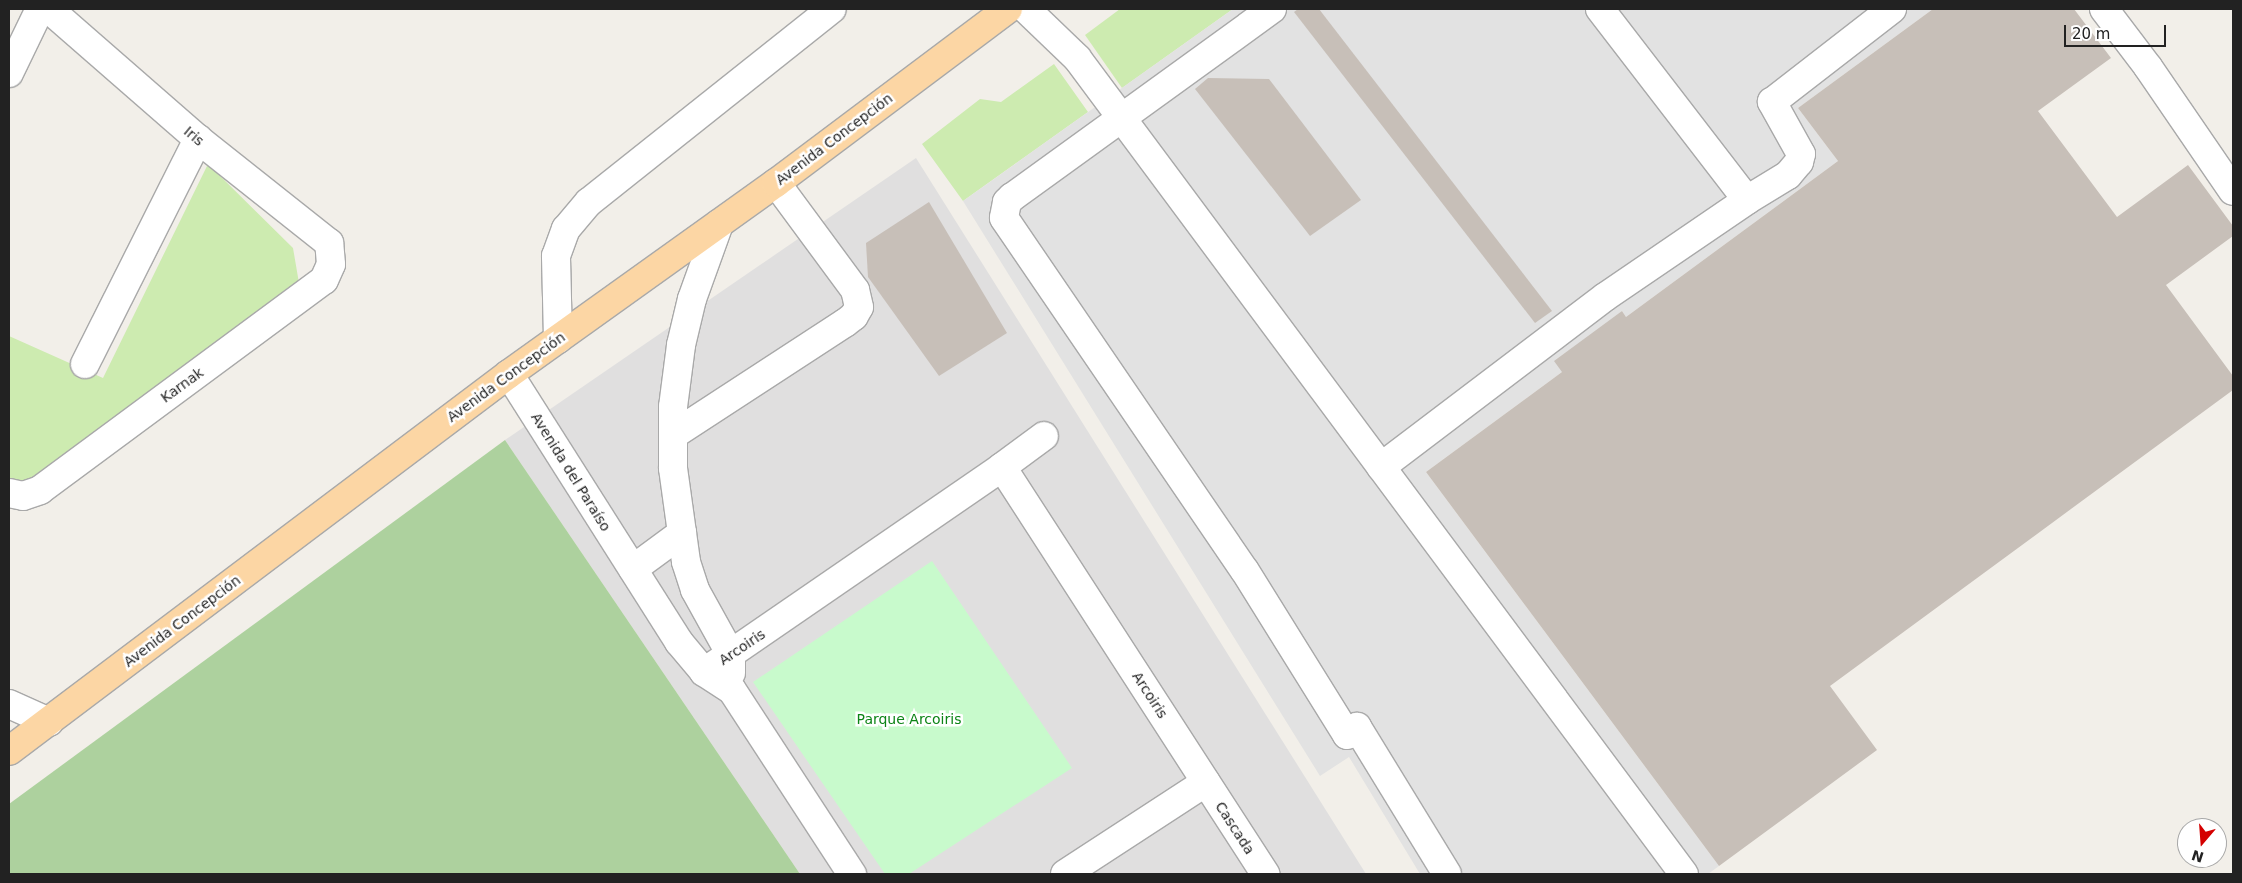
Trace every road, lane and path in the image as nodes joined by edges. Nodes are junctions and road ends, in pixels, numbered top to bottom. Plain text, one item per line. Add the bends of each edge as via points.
1 (40, 9) edge
2 (49, 9) edge
3 (832, 9) edge
4 (1008, 9) edge
5 (1026, 9) edge
6 (1272, 9) edge
7 (1600, 9) edge
8 (1892, 9) edge
9 (2104, 9) edge
10 (9, 73) edge
11 (1122, 119) junction
12 (198, 140) junction
13 (776, 183) junction
14 (2233, 191) edge
15 (1748, 200) junction
16 (719, 224) junction
17 (331, 264) joint
18 (558, 339) junction
19 (85, 364) dead end
20 (509, 374) junction
21 (673, 435) junction
22 (1044, 436) dead end
23 (1002, 467) junction
24 (1381, 467) junction
25 (16, 495) edge
26 (682, 533) junction
27 (633, 569) junction
28 (731, 655) junction
29 (704, 672) junction
30 (732, 690) junction
31 (9, 704) edge
32 (49, 722) junction
33 (9, 751) edge
34 (1206, 782) junction
35 (852, 874) edge
36 (1065, 874) edge
37 (1265, 874) edge
38 (1447, 874) edge
39 (1684, 874) edge

1 - 10 street
2 - 12 street, Iris
3 - 18 street via 589,202 566,229 556,256
4 - 13 main road, Avenida Concepción
5 - 11 street via 1077,58
6 - 11 street
7 - 15 street
8 - 15 street via 1772,102 1801,154 1799,162 1788,175
9 - 14 street
11 - 24 street
11 - 38 street via 1012,197 1007,202 1004,218 1245,571 1347,735 1357,727
12 - 17 street, Iris via 329,243
12 - 19 street
13 - 16 main road, Avenida Concepción
13 - 21 street via 855,290 859,307 845,323
15 - 24 street via 1605,297
16 - 18 main road, Avenida Concepción
16 - 21 street via 692,299 681,344
17 - 25 street, Karnak via 324,280 40,490
18 - 20 main road, Avenida Concepción
20 - 27 street, Avenida del Paraíso
20 - 32 main road, Avenida Concepción
21 - 26 street via 673,468
22 - 23 street, Arcoiris
23 - 28 street, Arcoiris
23 - 34 street, Arcoiris
24 - 39 street
26 - 27 street
26 - 28 street via 686,562 695,590
27 - 29 street, Avenida del Paraíso via 679,642
28 - 29 street, Arcoiris
28 - 30 street
29 - 30 street, Avenida del Paraíso
30 - 35 street, Avenida del Paraíso
31 - 32 street
32 - 33 main road, Avenida Concepción
34 - 36 street
34 - 37 street, Cascada

